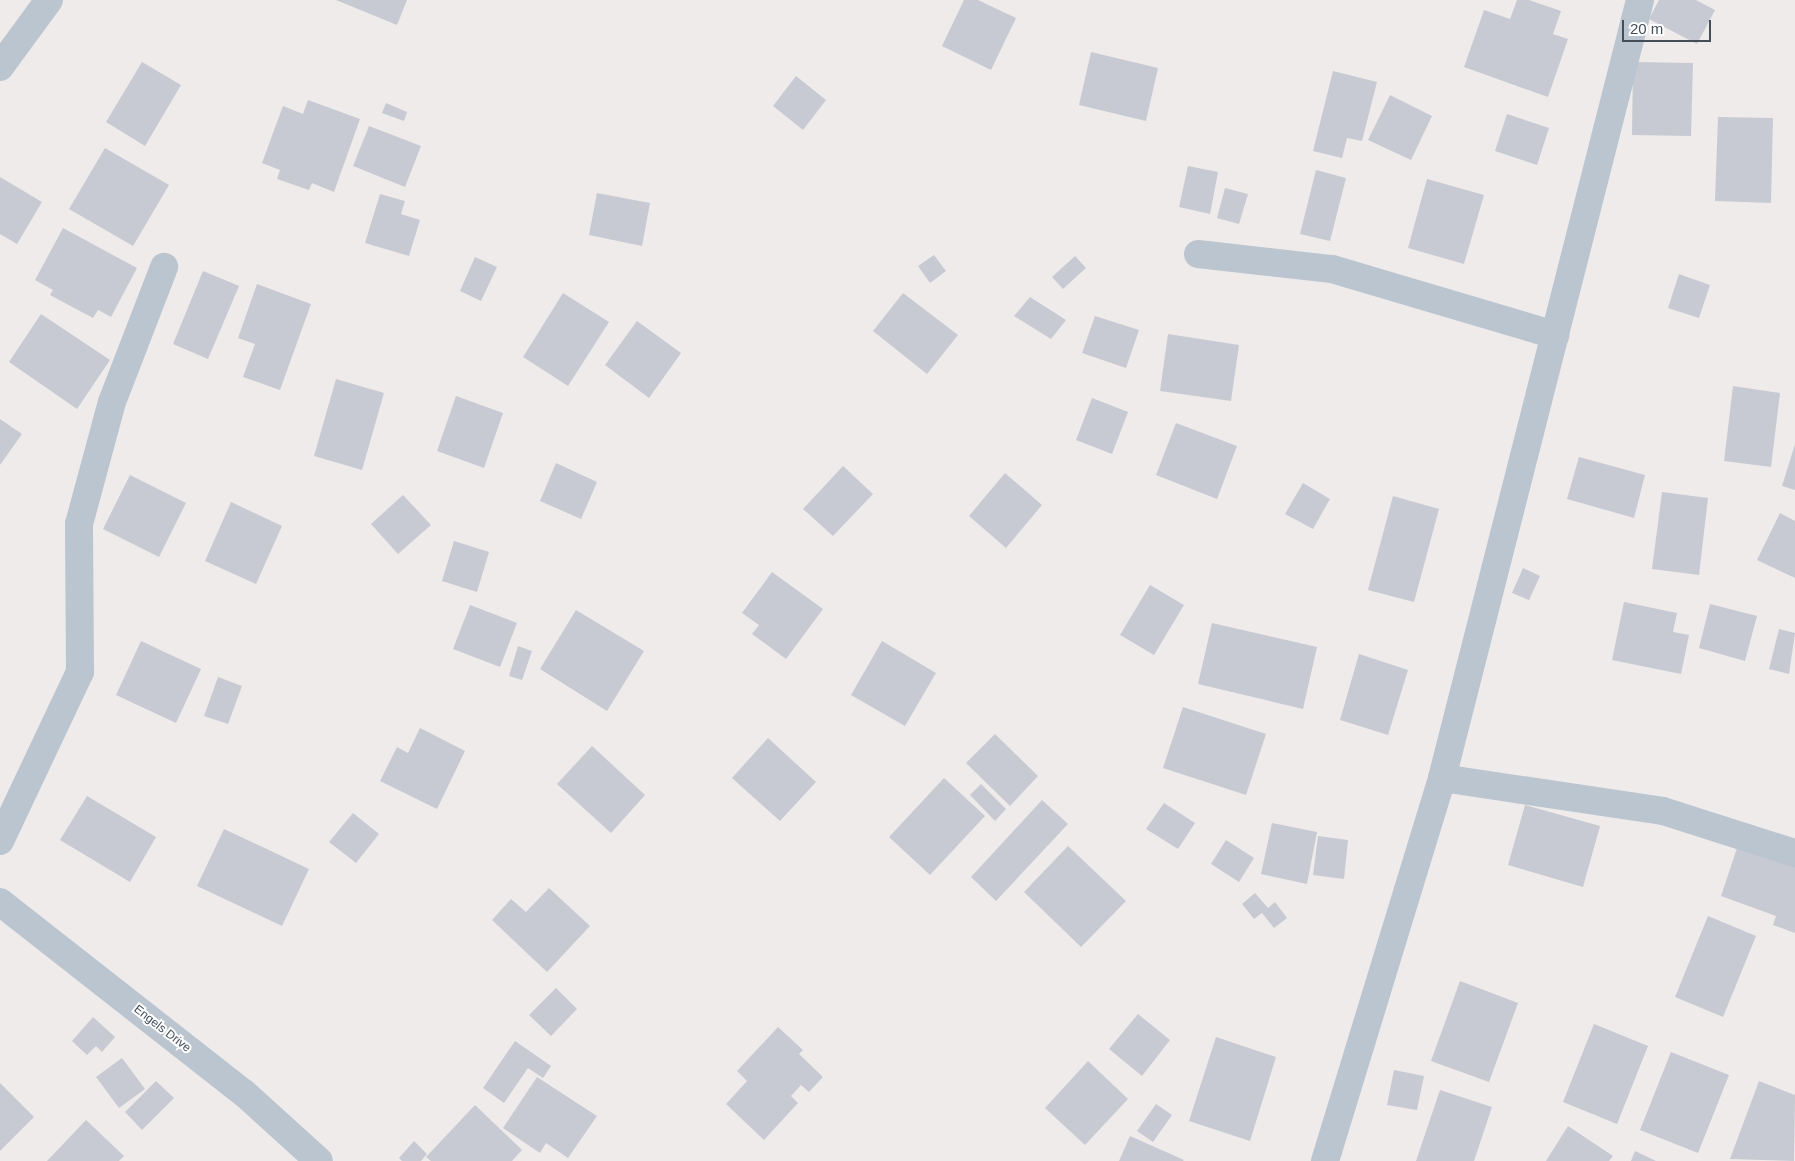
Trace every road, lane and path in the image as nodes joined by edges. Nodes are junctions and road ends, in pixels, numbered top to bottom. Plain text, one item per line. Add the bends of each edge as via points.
1 (50, 0) edge
2 (1640, 0) edge
3 (0, 67) edge
4 (1198, 254) dead end
5 (164, 266) dead end
6 (1555, 335) junction
7 (1442, 778) junction
8 (0, 841) edge
9 (1795, 852) edge
10 (0, 902) edge
11 (319, 1161) edge
12 (1325, 1161) edge

1 - 3 street
2 - 6 street
4 - 6 street via 1332,268
5 - 8 street via 112,402 79,524 80,672
6 - 7 street
7 - 9 street via 1663,811
7 - 12 street
10 - 11 street, Engels Drive via 244,1093

